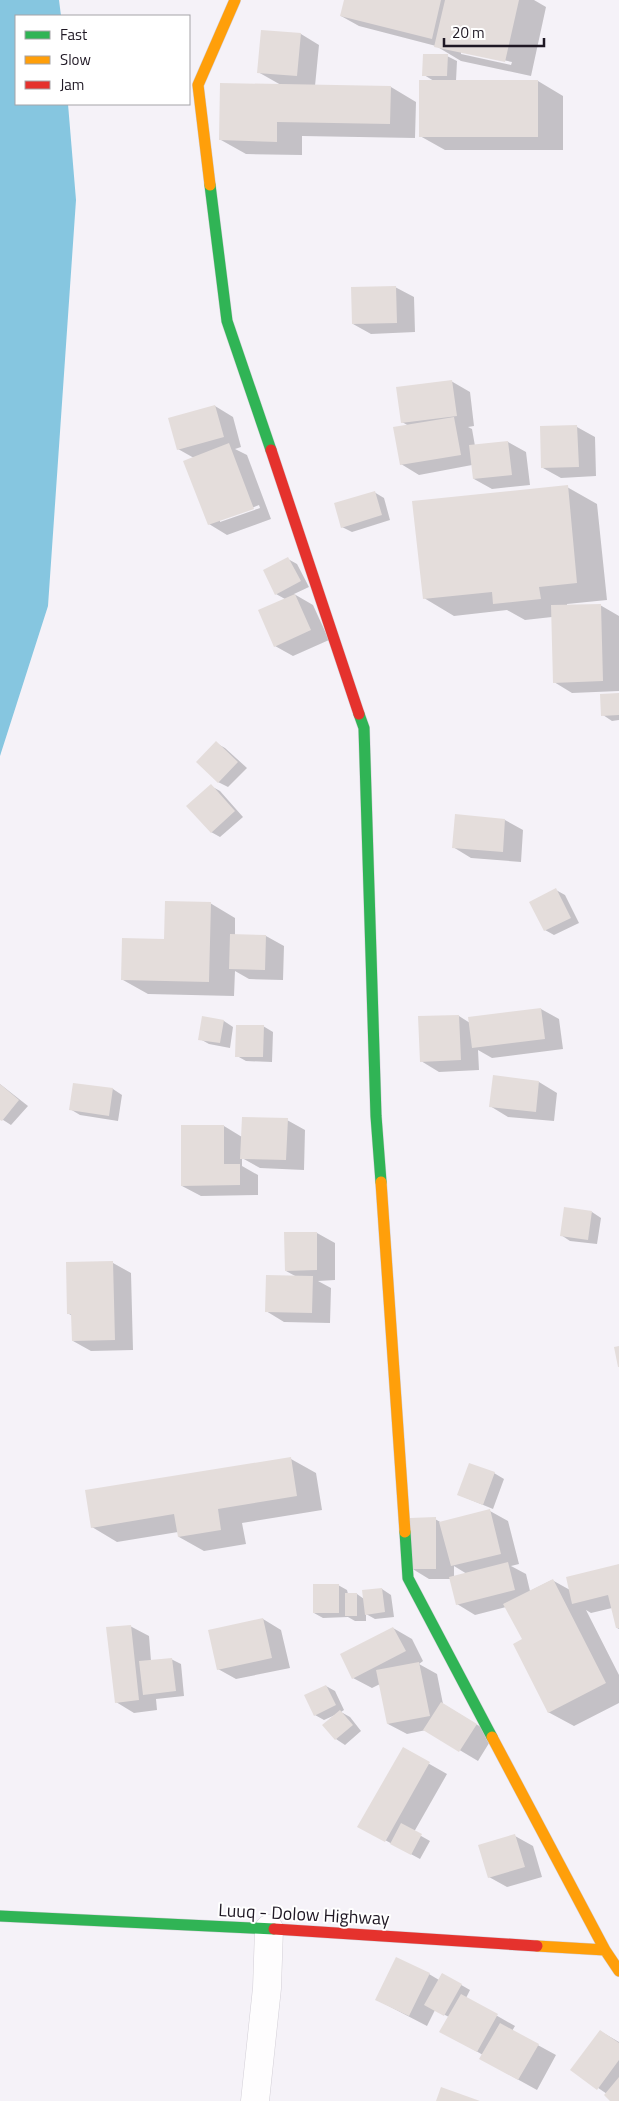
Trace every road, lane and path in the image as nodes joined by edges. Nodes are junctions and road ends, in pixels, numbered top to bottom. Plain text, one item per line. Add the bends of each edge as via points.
1 (235, 0) edge
2 (0, 1916) edge
3 (269, 1929) junction
4 (605, 1950) junction
5 (619, 1971) edge
6 (256, 2101) edge

1 - 4 street via 198,85 227,321 364,728 376,1116 408,1578
2 - 3 street, Luuq - Dolow Highway
3 - 4 street, Luuq - Dolow Highway
3 - 6 street
4 - 5 street

